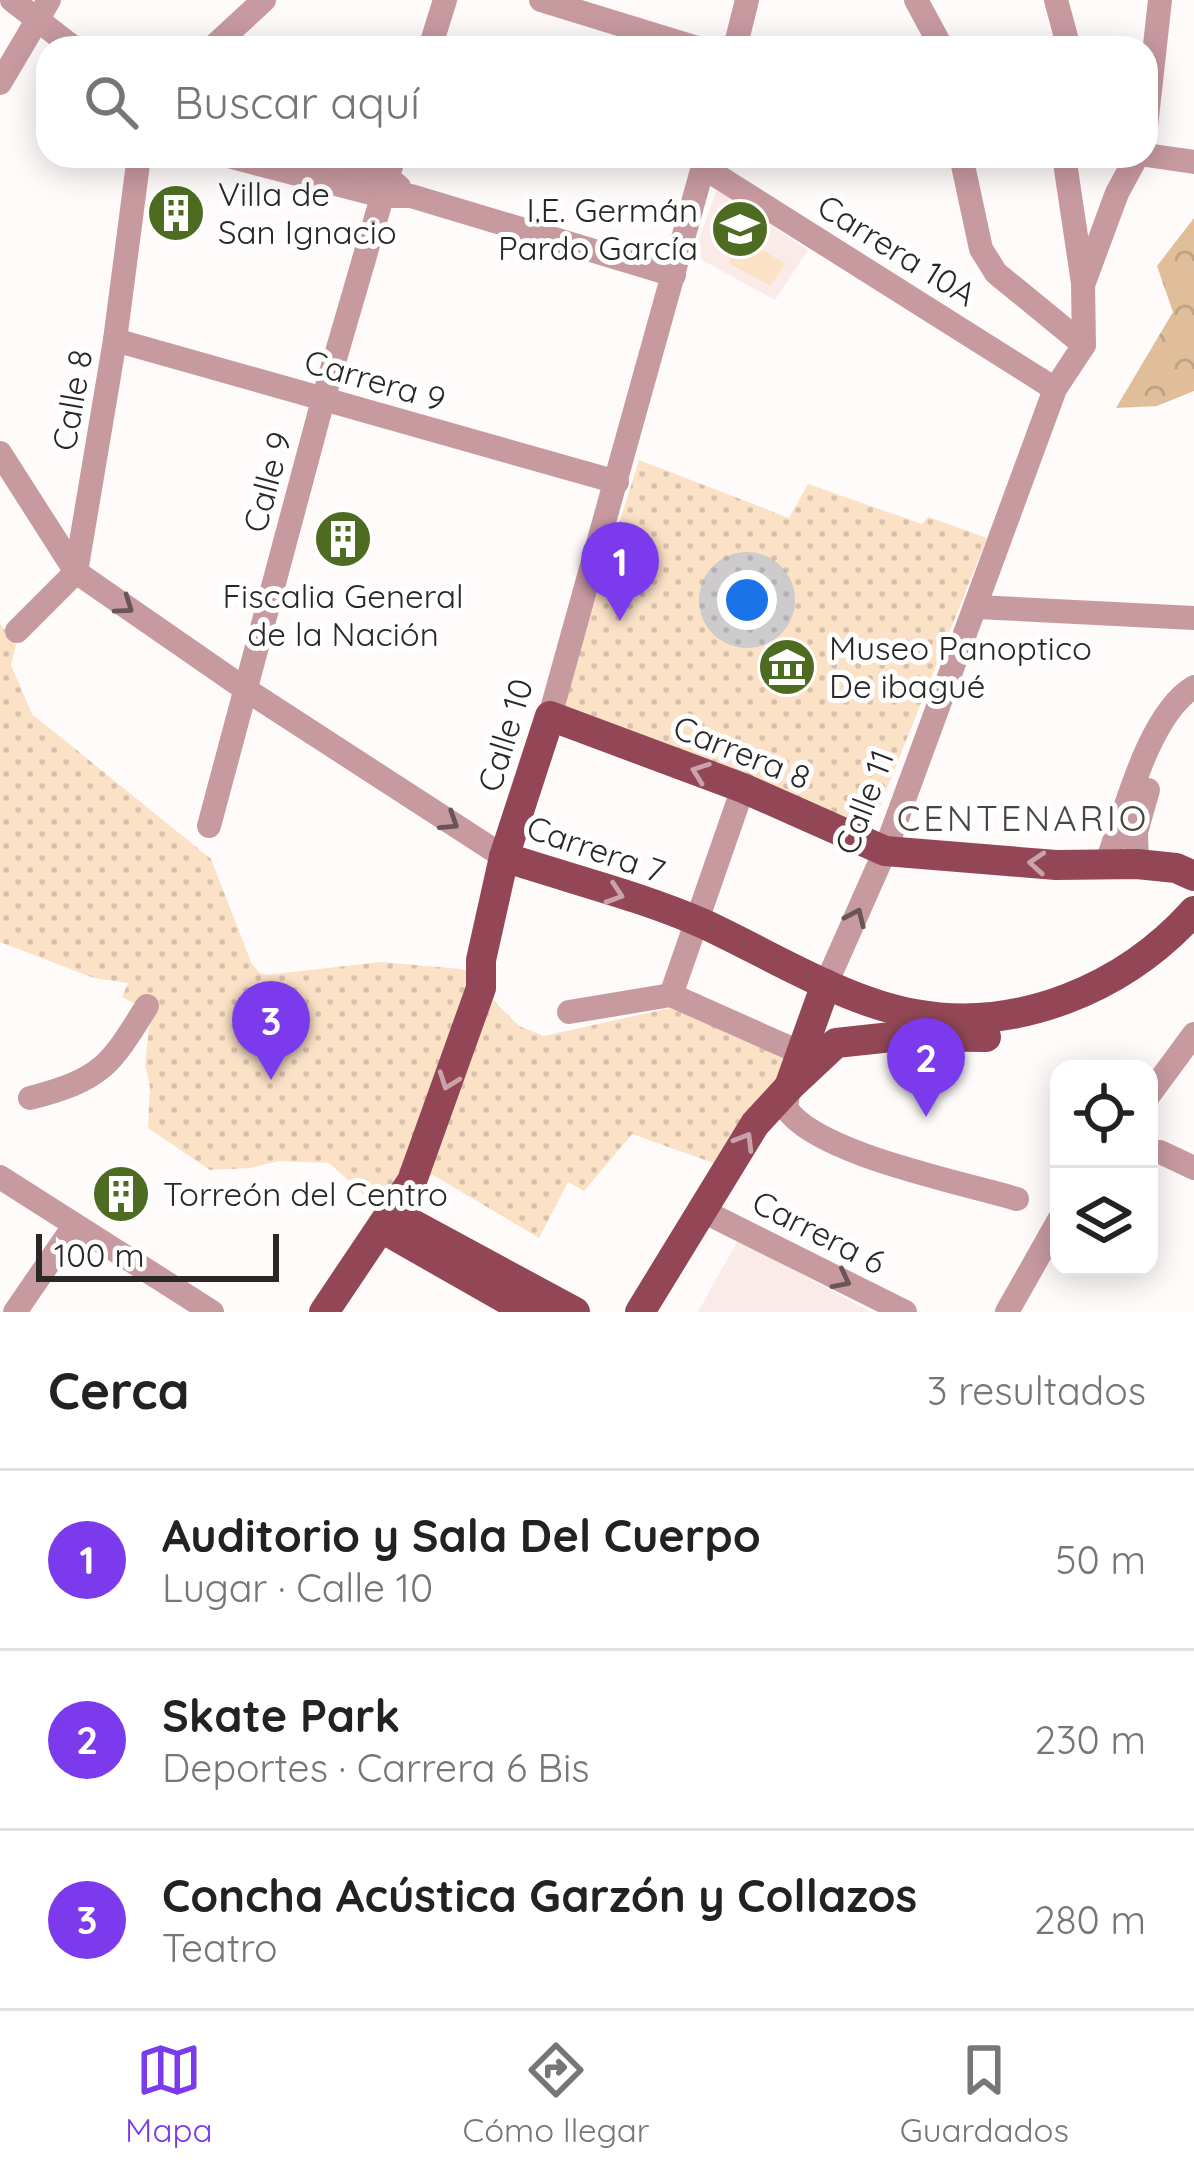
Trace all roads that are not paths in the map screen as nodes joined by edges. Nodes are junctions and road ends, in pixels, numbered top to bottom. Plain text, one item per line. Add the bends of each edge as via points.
1 (12, 0) edge
2 (263, 0) edge
3 (445, 0) edge
4 (541, 0) edge
5 (747, 0) edge
6 (916, 0) edge
7 (1056, 0) edge
8 (1160, 0) edge
9 (44, 9) edge
10 (65, 36) edge
11 (225, 36) edge
12 (434, 36) edge
13 (658, 36) edge
14 (738, 36) edge
15 (936, 36) edge
16 (1066, 36) edge
17 (1156, 36) edge
18 (0, 83) edge
19 (1158, 158) edge
20 (1189, 162) edge
21 (138, 168) edge
22 (324, 168) edge
23 (703, 168) edge
24 (716, 168) edge
25 (964, 168) edge
26 (1066, 168) edge
27 (1134, 168) edge
28 (388, 176) edge
29 (1068, 188) junction
30 (1117, 193) junction
31 (674, 275) junction
32 (1083, 285) junction
33 (116, 340) junction
34 (1084, 345) junction
35 (1055, 389) junction
36 (323, 400) junction
37 (0, 453) edge
38 (617, 482) junction
39 (76, 572) junction
40 (977, 607) junction
41 (1194, 618) edge
42 (17, 631) dead end
43 (1194, 687) edge
44 (245, 689) junction
45 (1194, 704) edge
46 (550, 716) junction
47 (743, 788) junction
48 (208, 826) dead end
49 (885, 851) junction
50 (504, 857) junction
51 (1137, 864) junction
52 (1106, 865) junction
53 (1194, 876) edge
54 (1194, 911) edge
55 (700, 922) junction
56 (1182, 947) edge
57 (826, 984) junction
58 (671, 995) junction
59 (147, 1006) dead end
60 (569, 1012) dead end
61 (1194, 1034) edge
62 (810, 1052) junction
63 (1158, 1083) edge
64 (789, 1087) junction
65 (30, 1098) dead end
66 (1160, 1153) dead end
67 (1194, 1168) edge
68 (0, 1177) edge
69 (1017, 1199) dead end
70 (703, 1211) junction
71 (387, 1220) junction
72 (74, 1226) junction
73 (1050, 1236) edge
74 (15, 1312) edge
75 (212, 1312) edge
76 (324, 1312) edge
77 (530, 1312) edge
78 (575, 1312) edge
79 (640, 1312) edge
80 (905, 1312) edge
81 (1007, 1312) edge

1 - 9 street
2 - 11 street
3 - 12 street
4 - 13 street
5 - 14 street
6 - 15 street
7 - 16 street
8 - 17 street
9 - 10 street
9 - 18 street
19 - 20 street
21 - 33 street, Calle 8
22 - 28 street
23 - 31 street, Calle 10
24 - 35 street, Carrera 10A
25 - 34 street via 981,249 996,274
26 - 29 street
27 - 30 street
28 - 31 street via 410,196
28 - 36 street, Calle 9
29 - 30 street
29 - 32 street
30 - 32 street
31 - 38 street, Calle 10
32 - 34 street
33 - 36 street, Carrera 9
33 - 39 street, Calle 8
34 - 35 street, Calle 11
35 - 40 street, Calle 11
36 - 38 street, Carrera 9
36 - 44 street, Calle 9
37 - 39 street, Carrera 7
38 - 46 street, Calle 10
39 - 42 street
39 -> 44 street, Carrera 7
40 - 41 street
40 - 49 street, Calle 11
43 - 52 street via 1169,707 1157,731
44 - 48 street, Calle 9
44 -> 50 street, Carrera 7
45 - 51 street via 1147,793
47 -> 46 main road, Carrera 8
46 - 50 main road, Calle 10
47 - 49 main road, Carrera 8
47 - 55 street
52 -> 49 main road, Carrera 8
57 -> 49 street, Calle 11
50 -> 55 main road, Carrera 7
50 -> 71 main road, Calle 10 via 477,997 418,1166
51 - 52 main road, Carrera 8
51 - 53 main road, Carrera 8
54 - 56 main road, Carrera 7
55 - 57 main road, Carrera 7
55 - 58 street
56 - 57 main road, Carrera 7 via 1082,996 997,1018 911,1014
56 - 62 main road via 1058,1020 996,1036 853,1039
57 - 62 main road, Calle 11
58 - 60 street
58 - 62 street
59 - 65 street via 112,1062
61 - 63 street
62 - 64 main road
64 - 69 street via 786,1108 795,1122 828,1143
70 -> 64 main road via 755,1124
66 - 67 street
68 - 72 street
70 - 79 main road
70 -> 80 street, Carrera 6
71 - 76 main road, Calle 10
71 - 77 main road
71 - 78 main road
72 - 74 street
72 - 75 street
73 - 81 street

